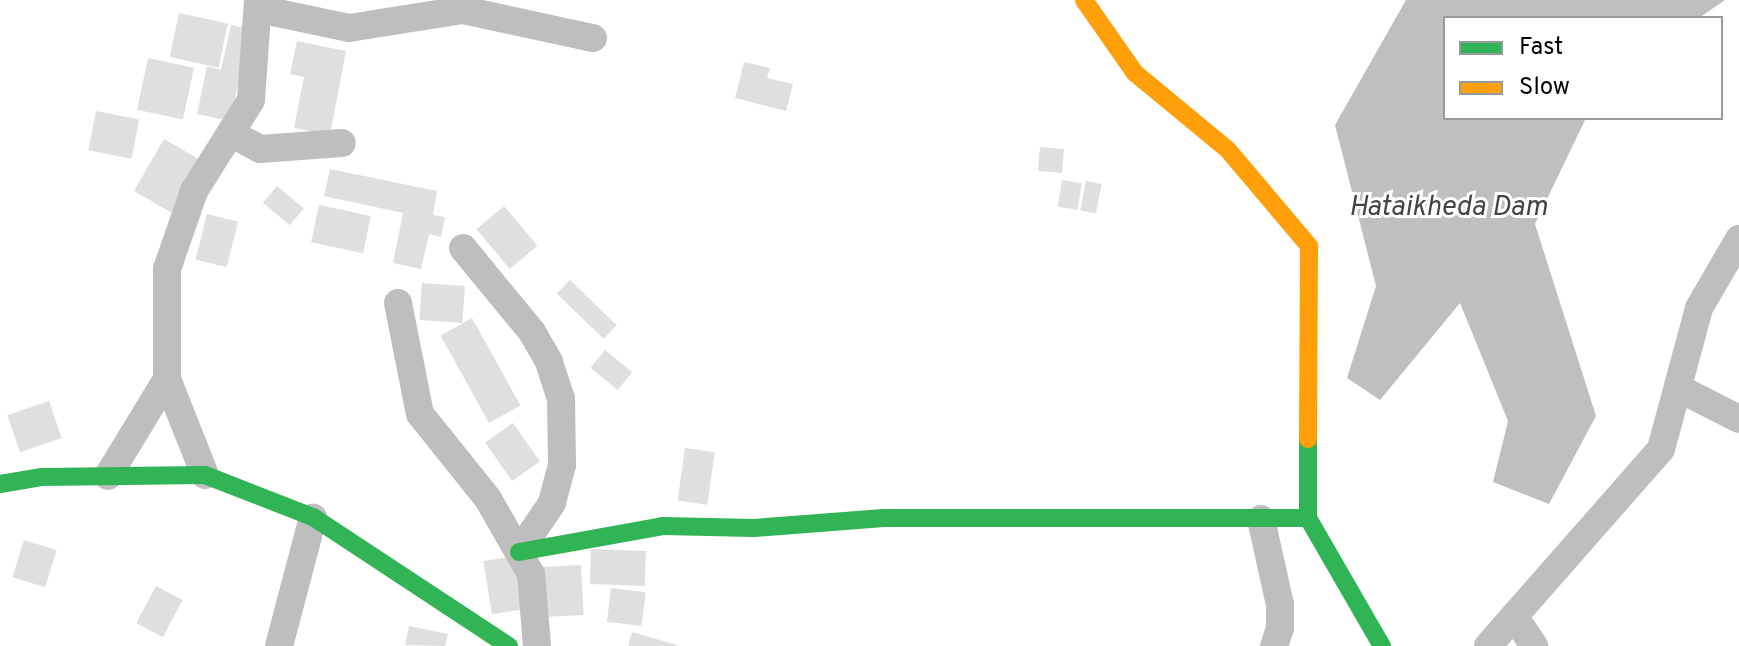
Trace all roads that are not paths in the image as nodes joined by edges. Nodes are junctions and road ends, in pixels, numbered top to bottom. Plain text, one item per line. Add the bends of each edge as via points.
1 (1084, 0) edge
2 (258, 5) edge
3 (593, 38) dead end
4 (232, 134) junction
5 (342, 143) dead end
6 (1739, 239) edge
7 (463, 248) dead end
8 (398, 303) dead end
9 (167, 379) junction
10 (1678, 388) junction
11 (1739, 419) edge
12 (205, 475) junction
13 (108, 476) junction
14 (0, 484) edge
15 (313, 517) junction
16 (1308, 518) junction
17 (1261, 519) junction
18 (519, 552) junction
19 (1514, 616) junction
20 (279, 646) edge
21 (509, 646) edge
22 (537, 646) edge
23 (1274, 646) edge
24 (1382, 646) edge
25 (1488, 646) edge
26 (1534, 646) edge

1 - 16 street via 1135,73 1228,150 1309,246
2 - 3 street via 349,28 463,10
2 - 4 street via 251,100
4 - 5 street via 260,149
4 - 9 street via 194,191 167,269
6 - 10 street via 1699,308
7 - 18 street via 532,332 561,398 562,465 552,503
8 - 18 street via 420,414 488,499
9 - 12 street
9 - 13 street
10 - 11 street
10 - 19 street via 1661,449
12 - 13 street
12 - 15 street
13 - 14 street
15 - 20 street
15 - 21 street
16 - 17 street
16 - 24 street
17 - 18 street via 884,518 754,528 663,526
17 - 23 street via 1280,605
18 - 22 street via 531,574
19 - 25 street
19 - 26 street

